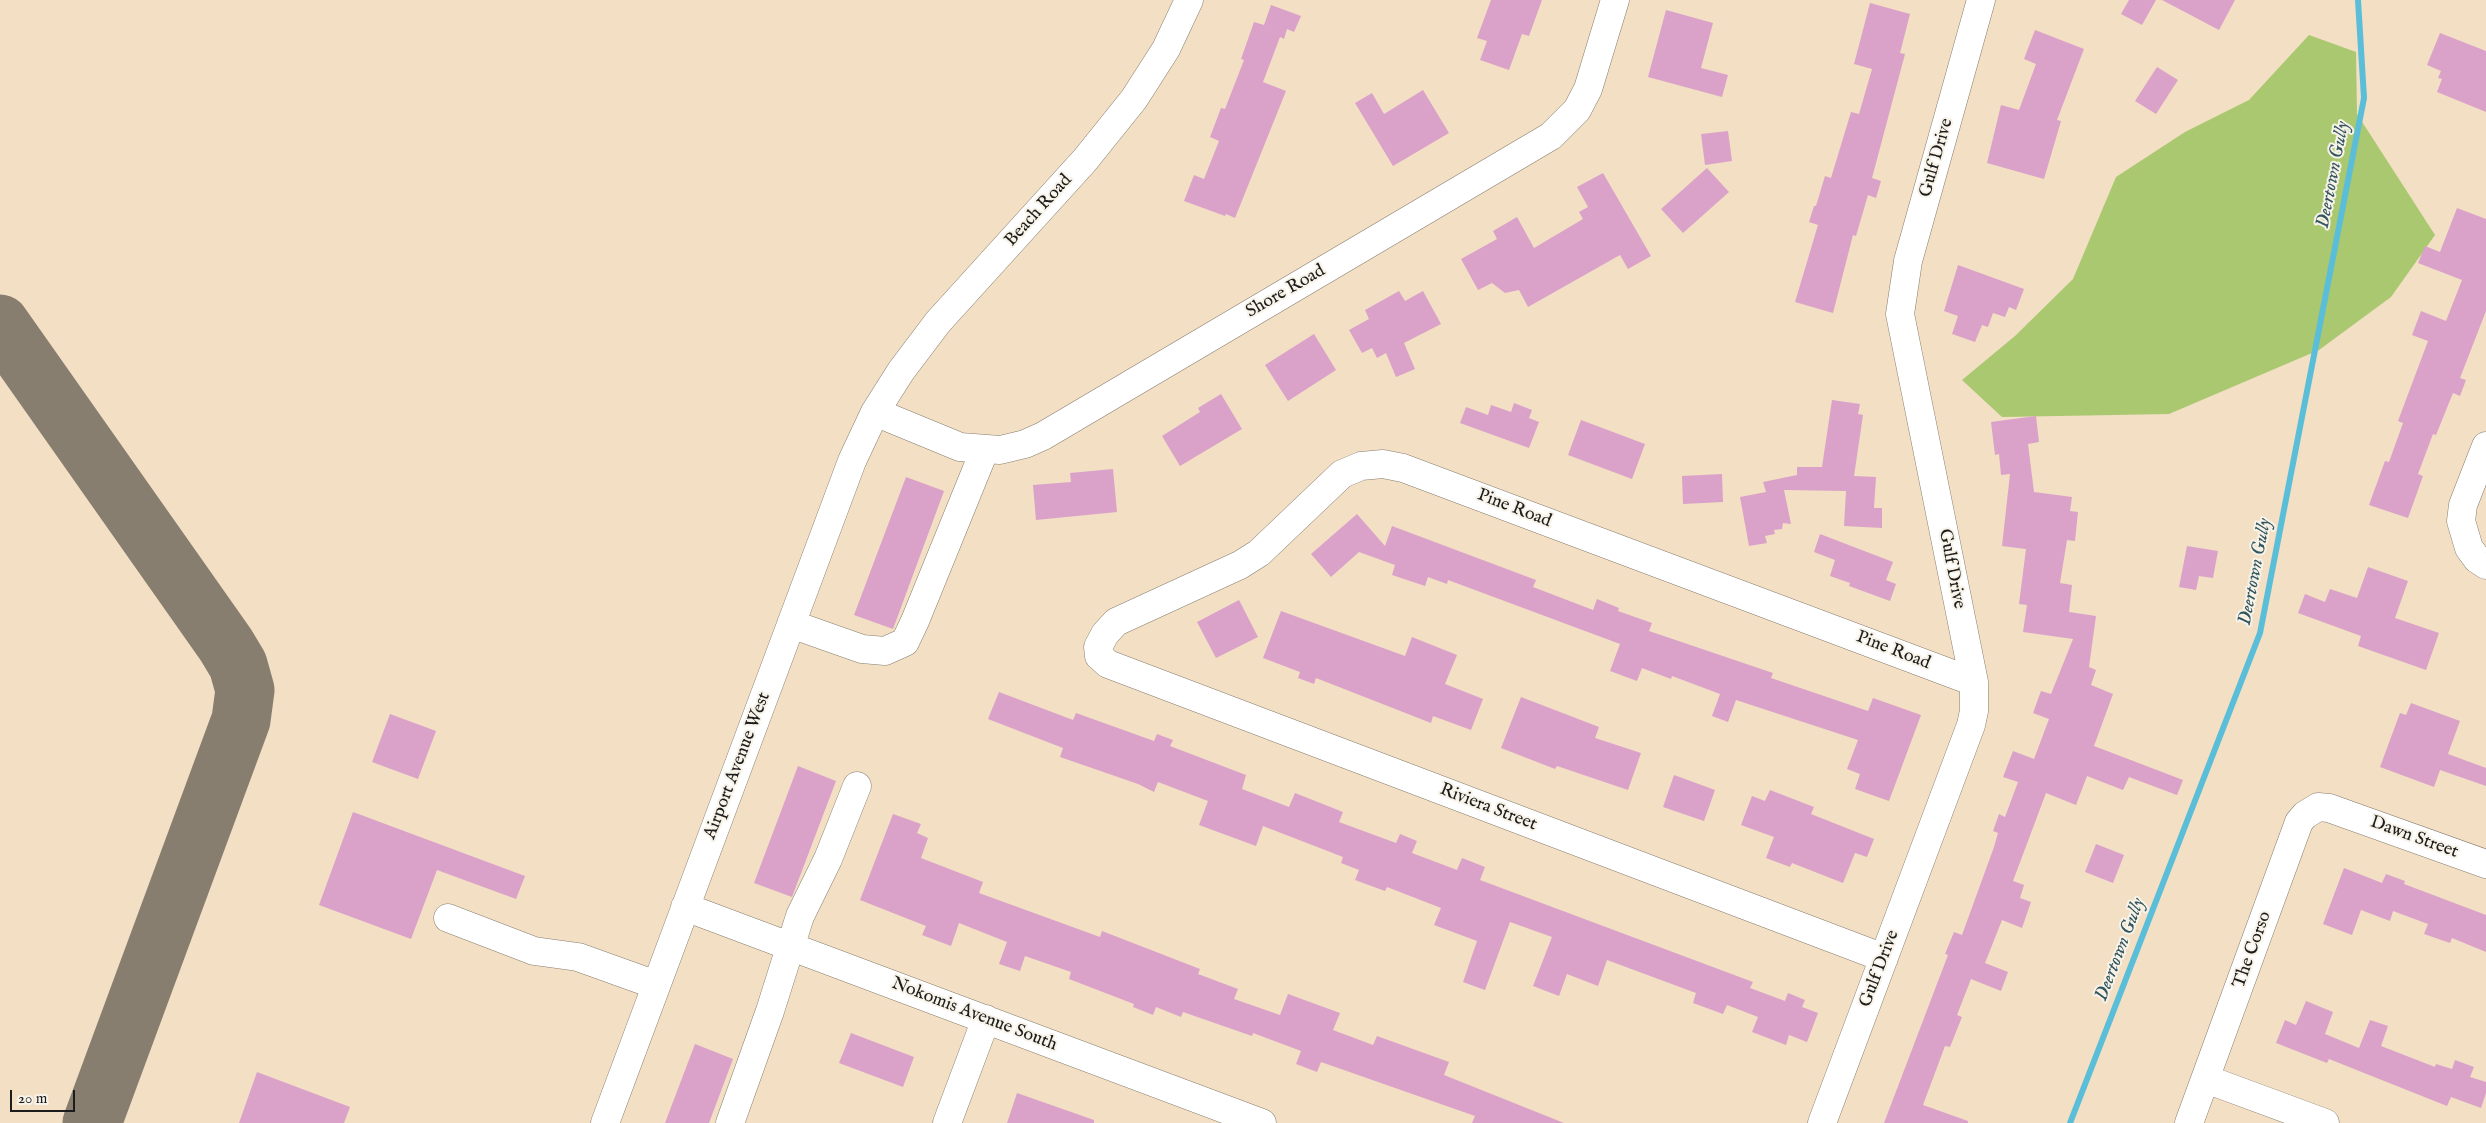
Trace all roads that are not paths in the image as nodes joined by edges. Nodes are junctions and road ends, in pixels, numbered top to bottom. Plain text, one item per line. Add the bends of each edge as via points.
1 (1189, 0) edge
2 (1615, 0) edge
3 (1981, 0) edge
4 (875, 412) junction
5 (2486, 446) edge
6 (984, 449) junction
7 (2486, 565) edge
8 (791, 624) junction
9 (1098, 652) joint
10 (1974, 682) junction
11 (857, 786) dead end
12 (2341, 811) joint
13 (2486, 864) edge
14 (685, 907) junction
15 (448, 918) dead end
16 (789, 946) junction
17 (1884, 958) junction
18 (656, 985) junction
19 (986, 1019) junction
20 (2206, 1079) junction
21 (1247, 1120) edge
22 (605, 1123) edge
23 (730, 1123) edge
24 (947, 1123) edge
25 (1822, 1123) edge
26 (2189, 1123) edge
27 (2325, 1123) edge

1 - 4 street, Beach Road via 1166,49 1134,99 1085,160 938,322
2 - 6 street, Shore Road via 1588,89 1577,110 1551,136 1043,436 1000,450
3 - 10 street, Gulf Drive via 1908,261 1900,314
4 - 6 street, Shore Road via 960,447
4 - 8 street, Airport Avenue West via 852,461
5 - 7 street via 2463,505 2461,521 2469,548
6 - 8 street via 905,642 885,652 862,649
8 - 14 street, Airport Avenue West
9 - 10 street, Pine Road via 1105,634 1116,622 1240,565 1259,553 1342,474 1361,466 1383,464 1403,468
9 - 17 street, Riviera Street via 1108,664
10 - 17 street, Gulf Drive via 1971,725
11 - 16 street
12 - 13 street, Dawn Street
12 - 20 street, The Corso via 2318,807 2299,822
14 - 16 street, Nokomis Avenue South
14 - 18 street, Airport Avenue West
15 - 18 street via 534,951 578,957
16 - 19 street, Nokomis Avenue South
16 - 23 street
17 - 25 street, Gulf Drive
18 - 22 street, Airport Avenue West
19 - 21 street, Nokomis Avenue South
19 - 24 street
20 - 26 street, The Corso
20 - 27 street

